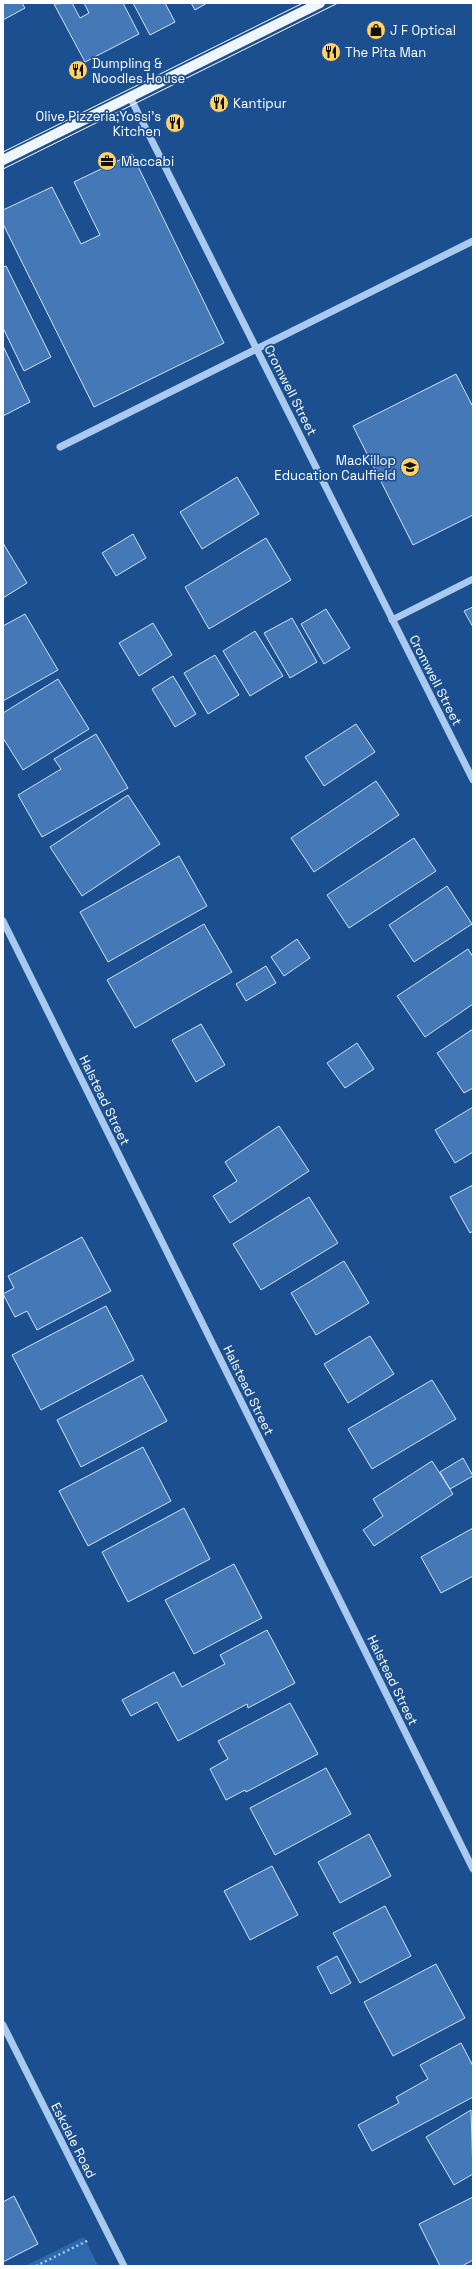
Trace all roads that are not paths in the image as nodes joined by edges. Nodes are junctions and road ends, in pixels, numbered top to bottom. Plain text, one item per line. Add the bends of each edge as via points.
1 (320, 3) edge
2 (130, 97) junction
3 (3, 160) edge
4 (473, 241) edge
5 (258, 350) junction
6 (60, 448) dead end
7 (473, 579) edge
8 (392, 620) junction
9 (473, 780) edge
10 (3, 922) edge
11 (473, 1869) edge
12 (3, 2025) edge
13 (124, 2266) edge

1 - 2 main road
2 - 3 main road
2 - 5 street, Cromwell Street
4 - 5 street
5 - 6 street
5 - 8 street, Cromwell Street
7 - 8 street
8 - 9 street, Cromwell Street
10 - 11 street, Halstead Street
12 - 13 street, Eskdale Road

